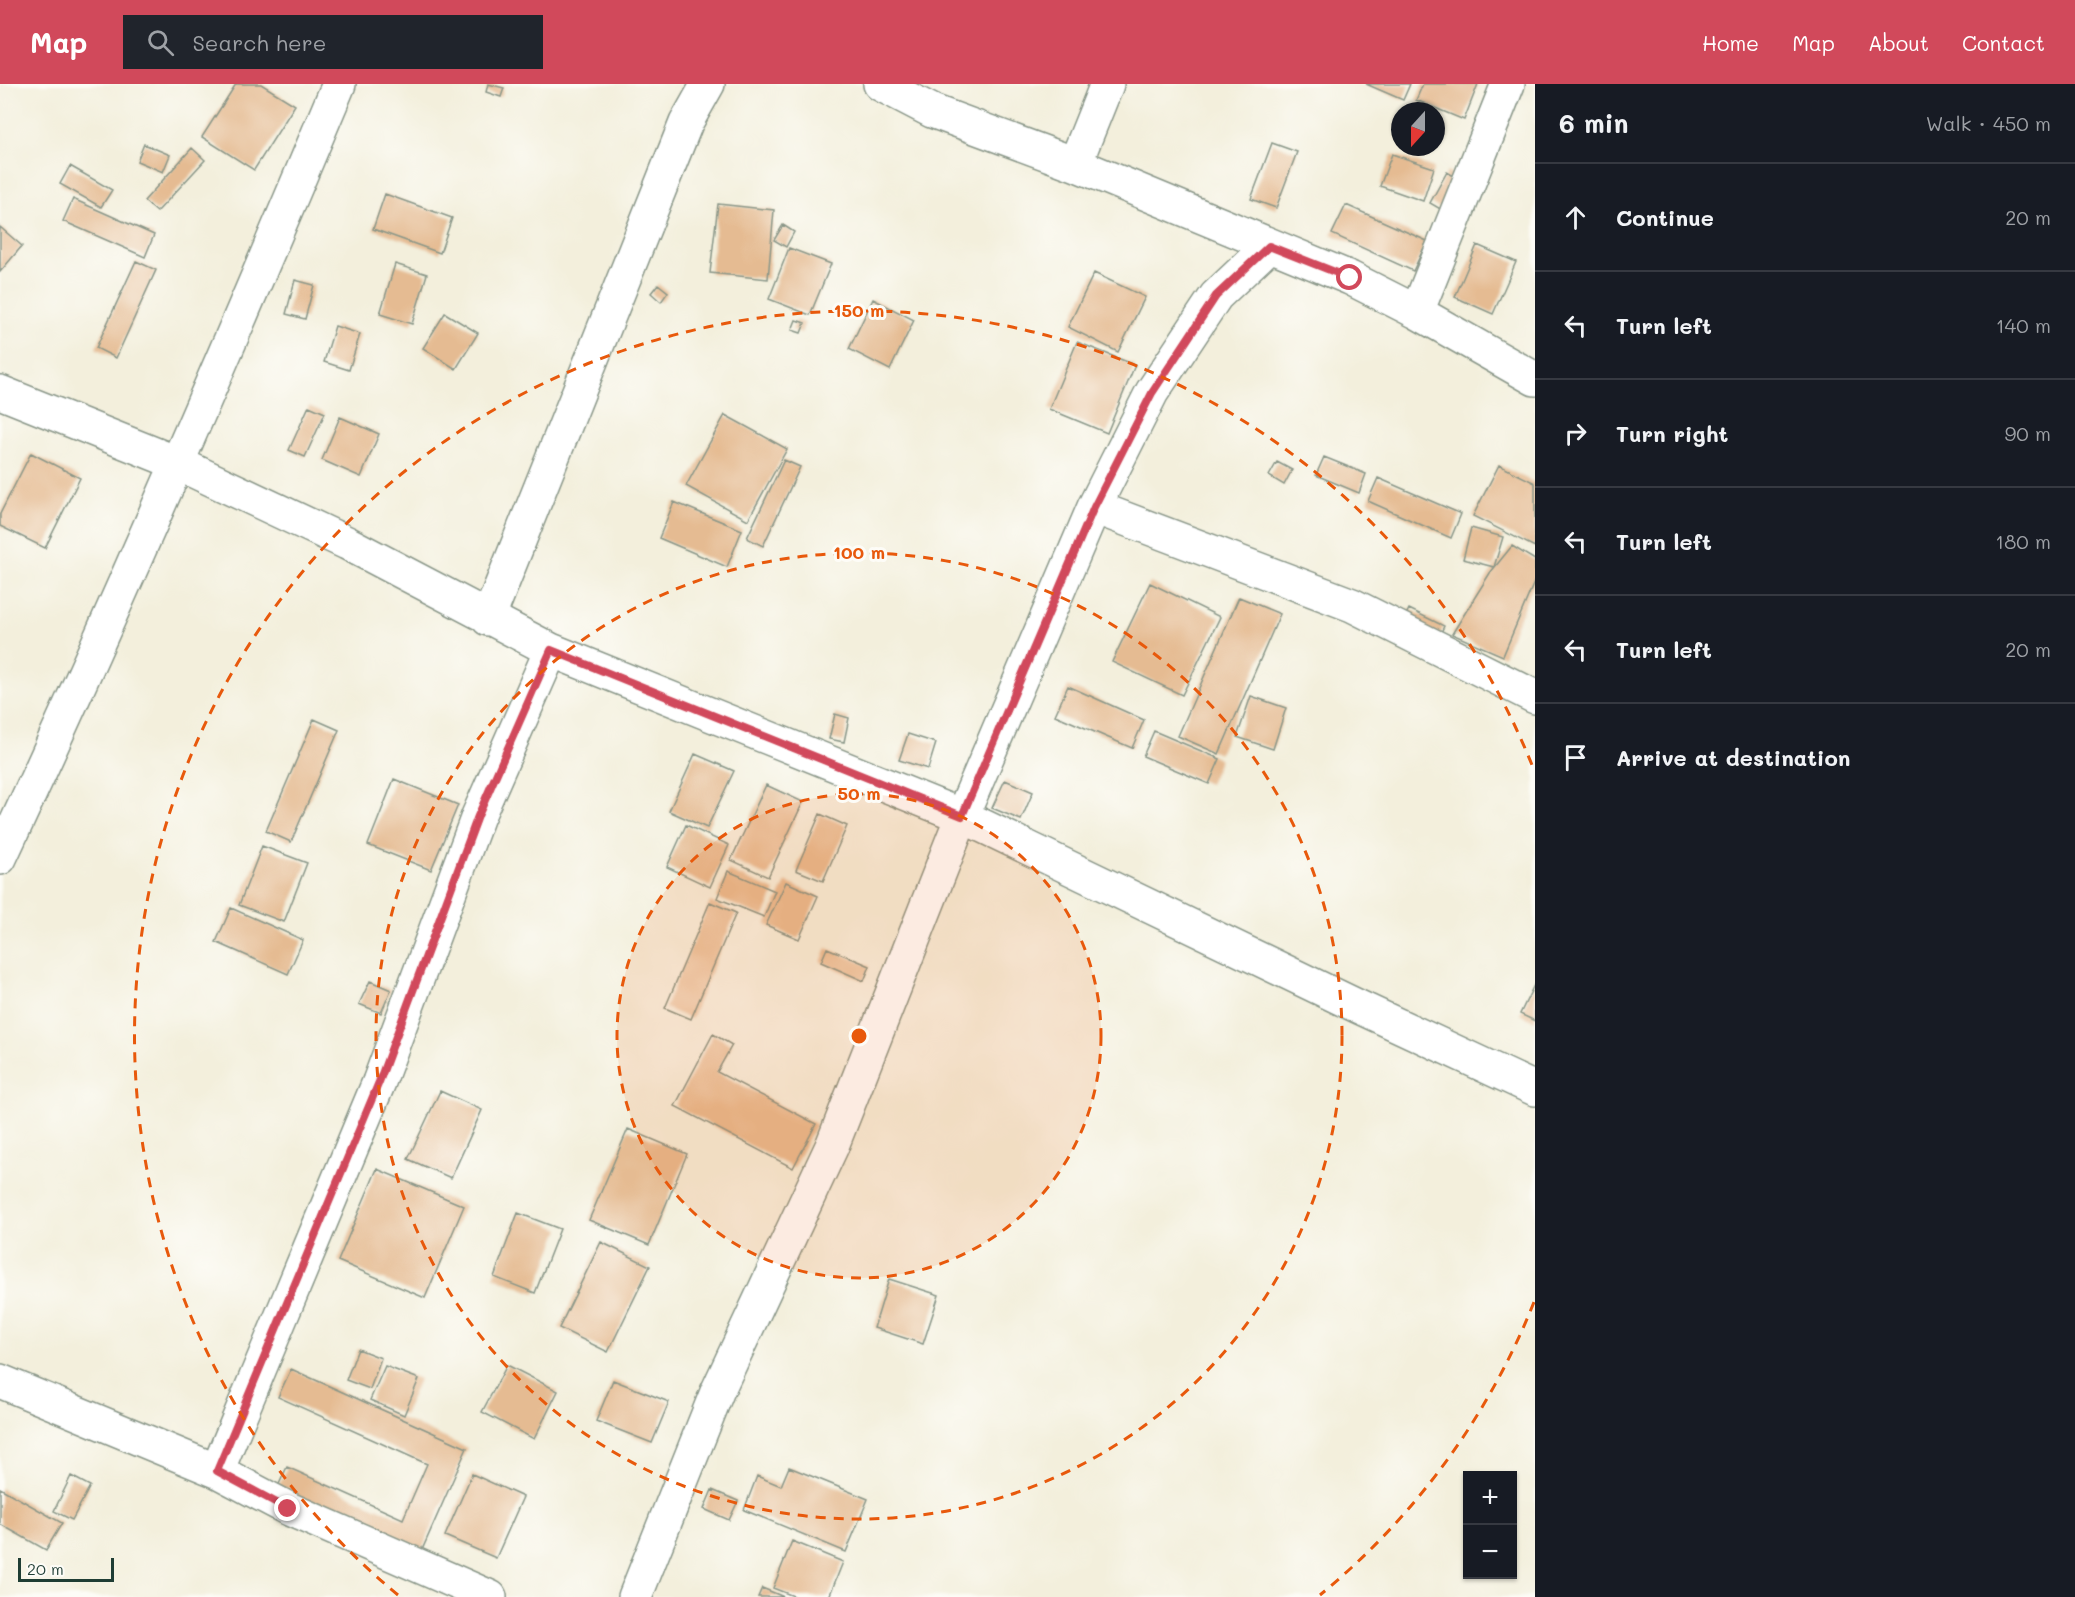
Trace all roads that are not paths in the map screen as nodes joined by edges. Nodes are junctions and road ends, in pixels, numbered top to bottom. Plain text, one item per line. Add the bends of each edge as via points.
1 (339, 84) edge
2 (708, 84) edge
3 (880, 84) edge
4 (1107, 84) edge
5 (1508, 84) edge
6 (1075, 164) junction
7 (1269, 246) junction
8 (1417, 312) junction
9 (1535, 379) edge
10 (0, 392) edge
11 (177, 462) junction
12 (1094, 507) junction
13 (488, 619) junction
14 (551, 650) junction
15 (1535, 697) edge
16 (962, 816) junction
17 (0, 858) edge
18 (1535, 1089) edge
19 (0, 1381) edge
20 (217, 1471) junction
21 (490, 1597) edge
22 (636, 1597) edge

1 - 11 street
2 - 13 street via 682,134
3 - 6 street via 932,111
4 - 6 street
5 - 8 street
6 - 7 street
7 - 8 street via 1350,278
7 - 12 street via 1216,296 1152,393
8 - 9 street
10 - 11 street
11 - 13 street via 347,543
11 - 17 street
12 - 15 street via 1352,605
12 - 16 street
13 - 14 street
14 - 16 street
14 - 20 street via 478,816 379,1082
16 - 18 street
16 - 22 street via 832,1146 717,1392
19 - 20 street
20 - 21 street via 288,1509

